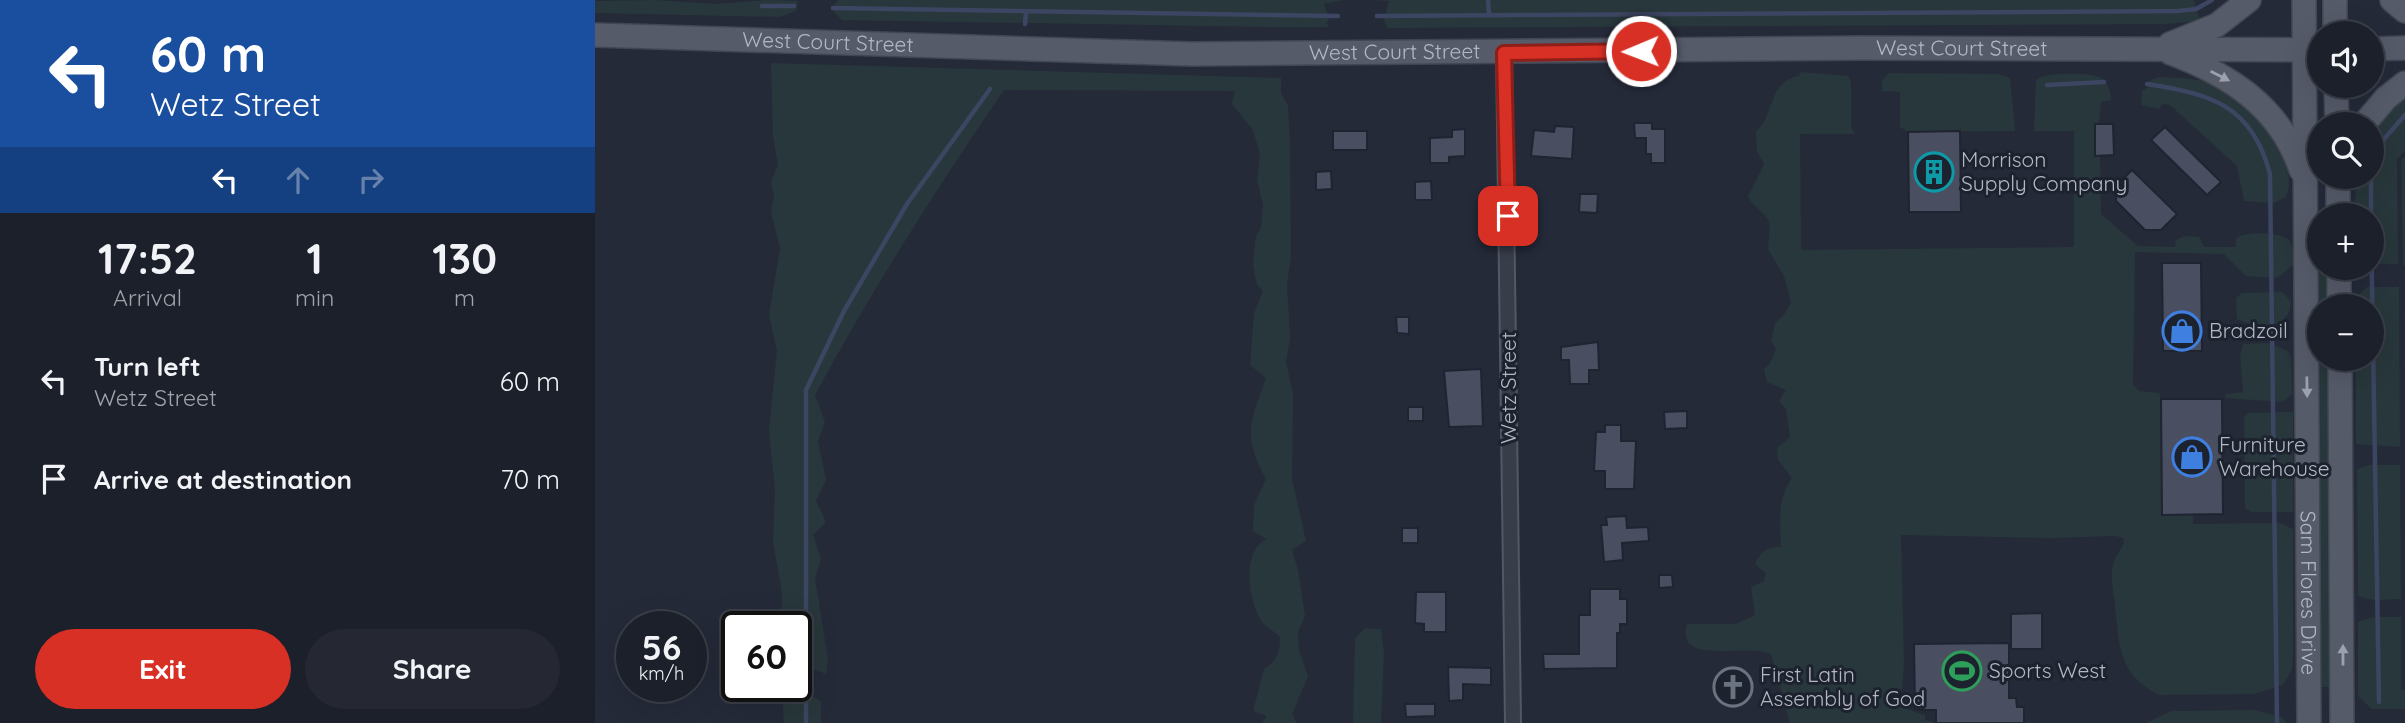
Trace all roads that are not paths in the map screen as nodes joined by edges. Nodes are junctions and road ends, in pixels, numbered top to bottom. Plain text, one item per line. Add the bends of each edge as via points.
1 (2249, 0) edge
2 (2304, 0) edge
3 (2335, 0) edge
4 (2392, 0) edge
5 (2405, 11) edge
6 (2307, 21) edge
7 (2335, 21) edge
8 (595, 35) edge
9 (2158, 48) junction
10 (2405, 48) edge
11 (2384, 49) edge
12 (2307, 50) edge
13 (1504, 53) junction
14 (2405, 83) edge
15 (2310, 98) edge
16 (2374, 112) edge
17 (2306, 195) junction
18 (2340, 371) edge
19 (1513, 723) edge
20 (2309, 723) edge
21 (2342, 723) edge

1 - 9 main road via 2217,25
2 - 6 main road, Sam Flores Drive
3 - 7 main road
4 - 5 main road
8 - 13 main road, West Court Street via 1192,54
9 - 12 main road, West Court Street
9 - 13 main road, West Court Street
9 -> 17 main road via 2231,81 2266,108 2297,157
10 - 11 main road
13 - 19 street, Wetz Street
14 - 16 main road
15 - 17 main road, Sam Flores Drive
17 -> 20 main road, Sam Flores Drive
21 -> 18 main road, Sam Flores Drive

